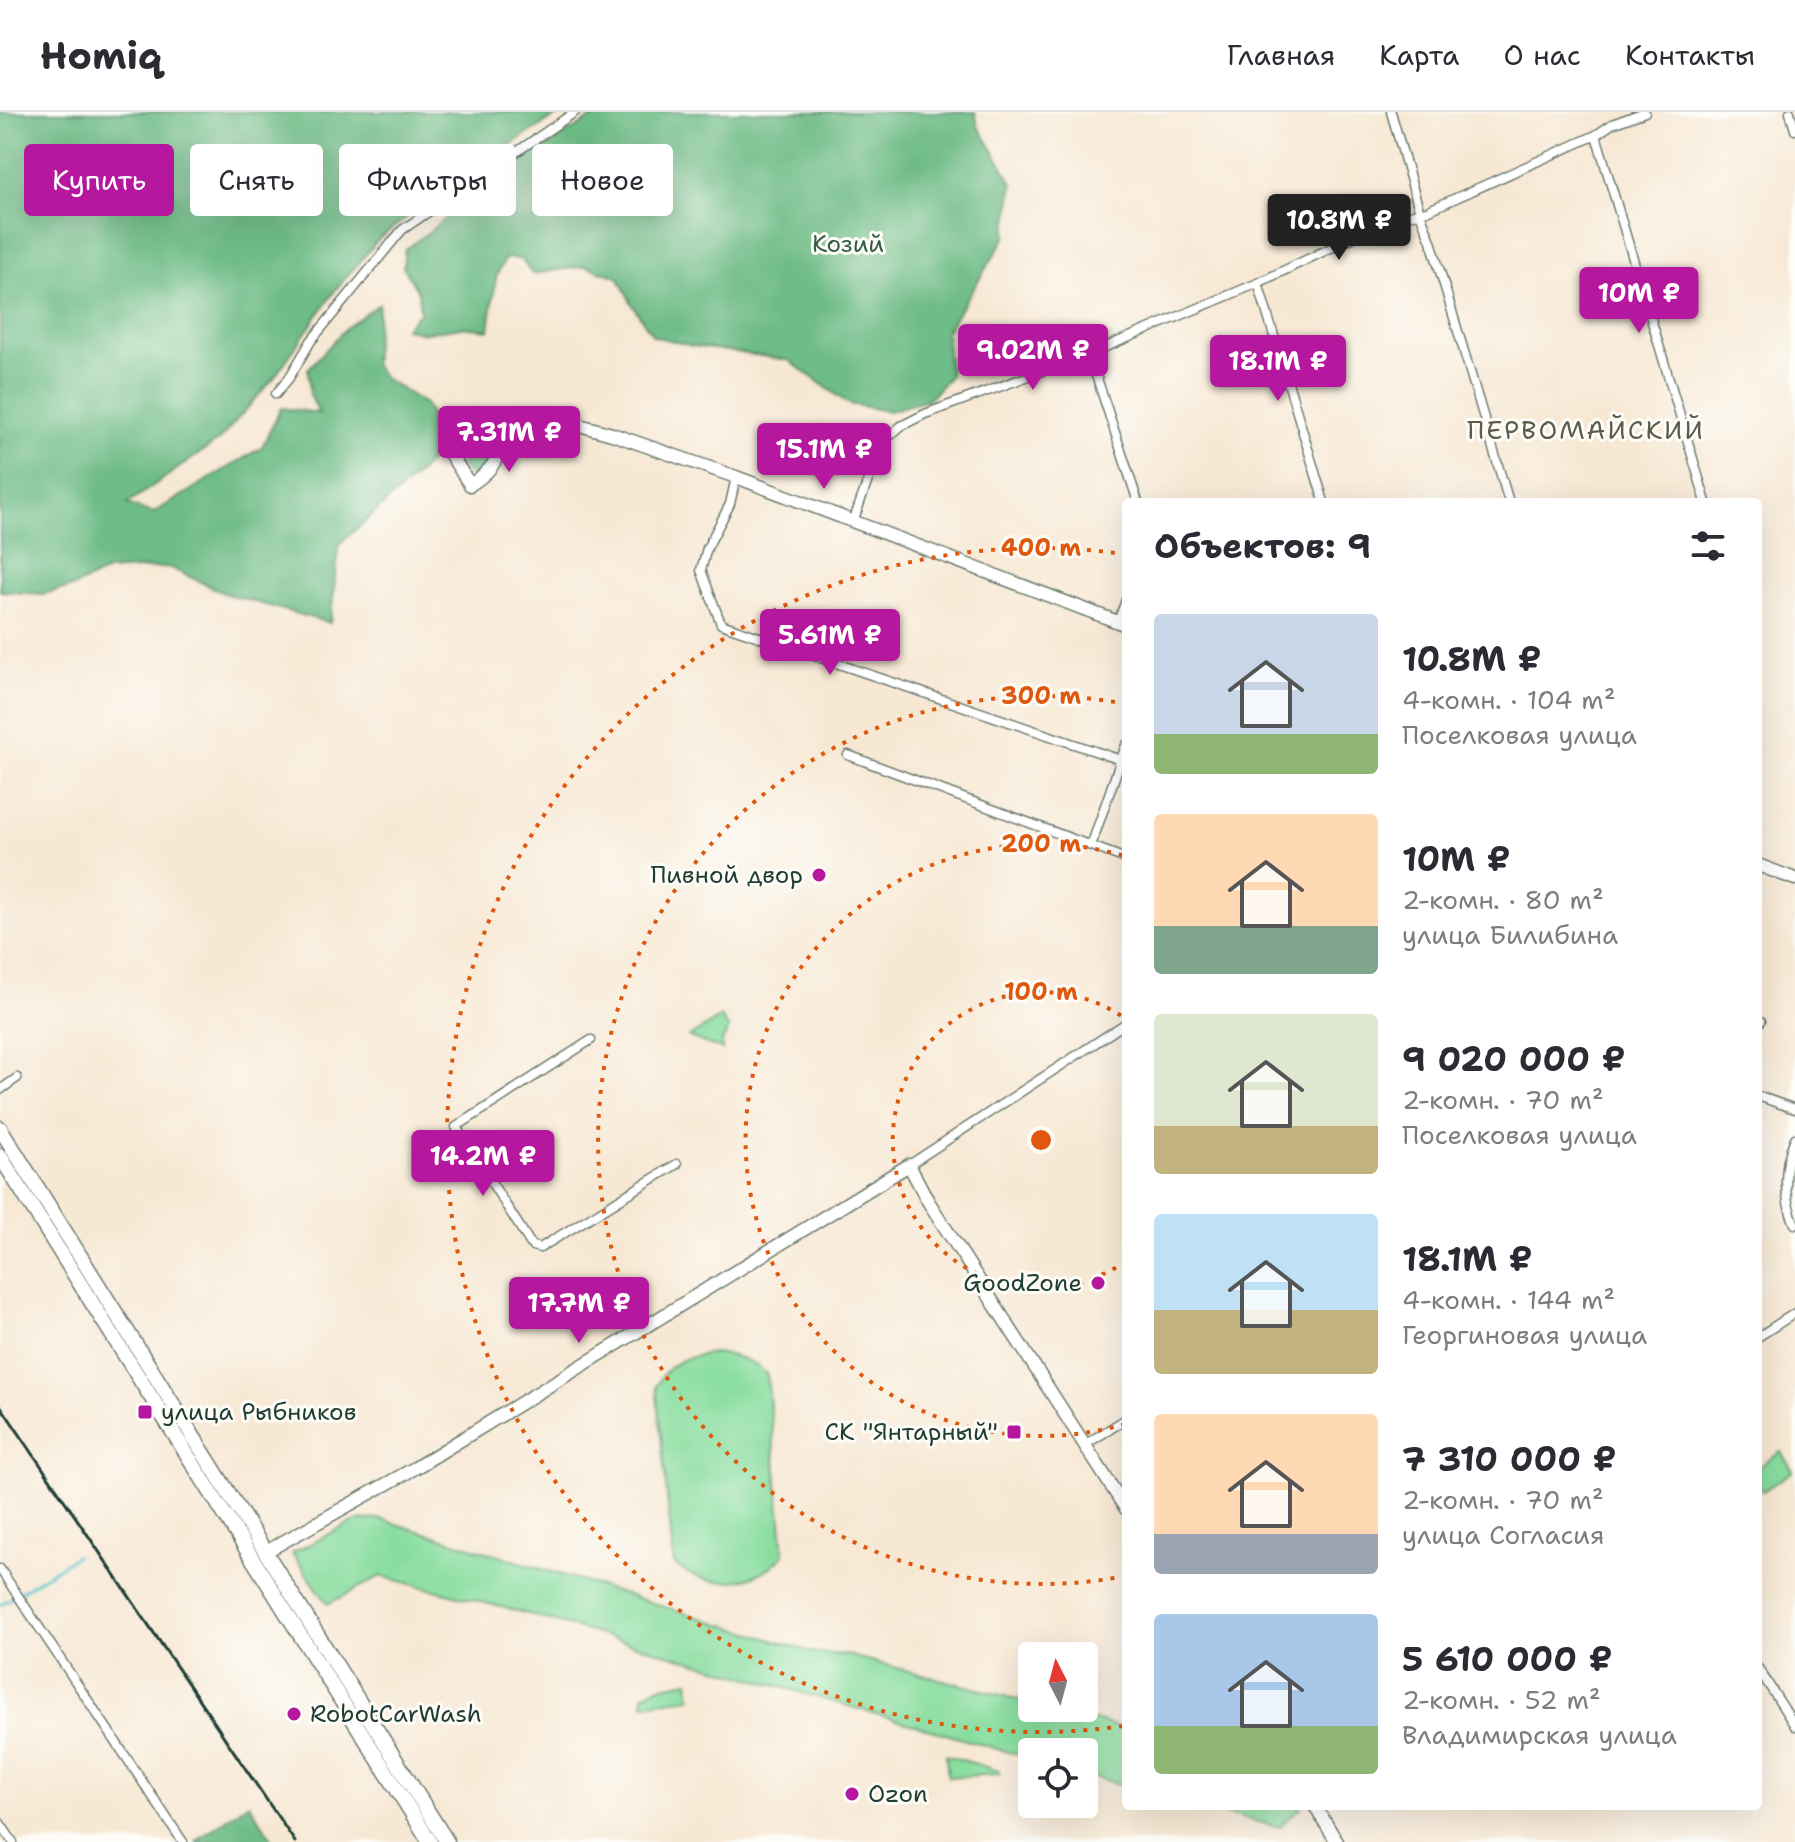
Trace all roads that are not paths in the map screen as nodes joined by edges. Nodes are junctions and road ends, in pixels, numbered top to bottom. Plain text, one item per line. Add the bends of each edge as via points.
1 (575, 112) edge
2 (1391, 112) edge
3 (1645, 112) edge
4 (1790, 112) edge
5 (1795, 130) edge
6 (1596, 135) junction
7 (1420, 213) junction
8 (1258, 283) junction
9 (1089, 354) junction
10 (276, 394) dead end
11 (491, 416) junction
12 (736, 477) junction
13 (1137, 498) edge
14 (1323, 498) edge
15 (1508, 498) edge
16 (1705, 498) edge
17 (853, 522) junction
18 (1122, 624) edge
19 (848, 755) dead end
20 (1122, 757) edge
21 (1121, 760) junction
22 (1091, 846) junction
23 (1122, 858) edge
24 (1762, 867) edge
25 (1795, 879) edge
26 (1122, 1026) edge
27 (591, 1040) dead end
28 (17, 1078) dead end
29 (0, 1090) edge
30 (1762, 1098) edge
31 (1795, 1109) edge
32 (0, 1128) edge
33 (1795, 1138) edge
34 (0, 1156) edge
35 (677, 1164) dead end
36 (909, 1165) junction
37 (1795, 1224) edge
38 (1795, 1313) edge
39 (1762, 1334) edge
40 (1122, 1422) edge
41 (1086, 1444) junction
42 (1122, 1502) edge
43 (265, 1552) junction
44 (0, 1569) edge
45 (1762, 1674) edge
46 (1795, 1726) edge
47 (1317, 1810) edge
48 (0, 1823) edge
49 (181, 1841) edge
50 (13, 1842) edge
51 (430, 1842) edge
52 (447, 1842) edge
53 (1337, 1842) edge

1 - 10 street via 402,230 311,341
2 - 7 street
3 - 6 street
4 - 5 street
6 - 7 street
6 - 16 street
7 - 8 street via 1391,219
7 - 15 street
8 - 9 street
8 - 14 street
9 - 13 street
9 - 17 street via 901,426 881,444
11 - 11 street via 499,437 496,459 470,485 450,447
11 - 12 street via 532,412
12 - 17 street
12 - 21 street via 701,570 721,624
17 - 18 street
19 - 22 street
20 - 21 street
21 - 22 street
22 - 23 street
24 - 25 street
26 - 36 street
27 - 35 street via 456,1127 532,1246 540,1248
28 - 29 street
30 - 31 street
32 - 43 main road
33 - 37 street via 1786,1175
34 - 51 main road
36 - 41 street
36 - 43 street via 415,1468
38 - 39 street
40 - 41 street
41 - 42 street
43 - 52 main road
44 - 49 street
45 - 46 street
47 - 53 street
48 - 50 street

